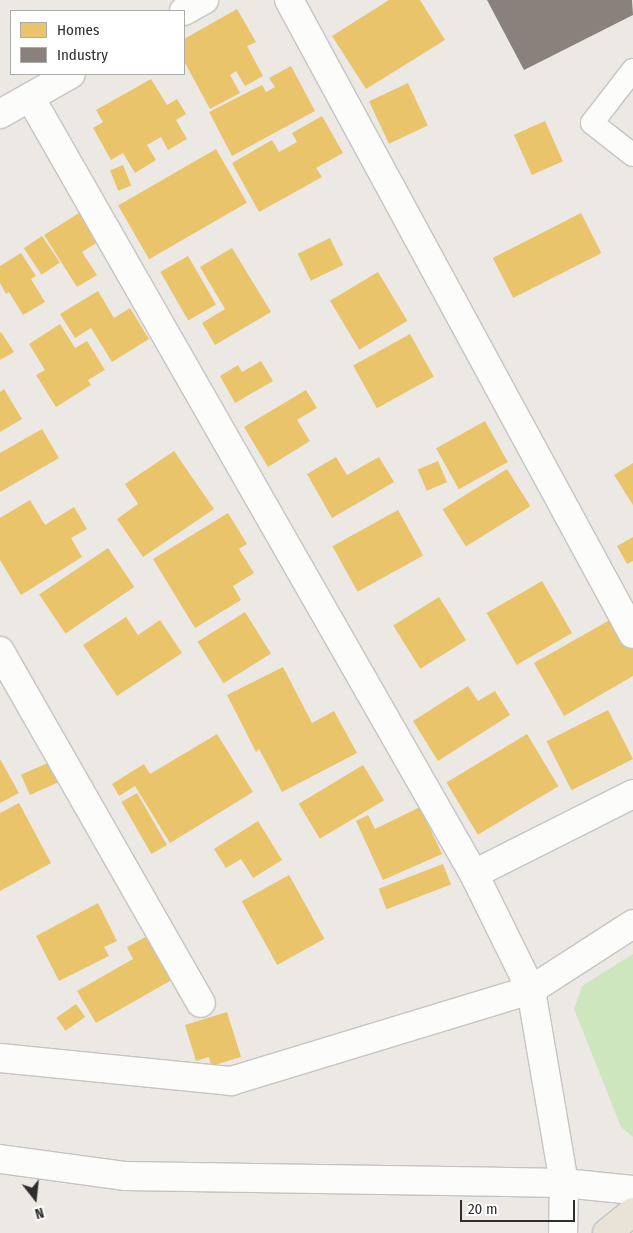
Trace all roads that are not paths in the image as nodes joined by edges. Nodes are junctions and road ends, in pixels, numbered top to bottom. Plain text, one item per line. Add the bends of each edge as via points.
1 (204, 0) edge
2 (289, 0) edge
3 (185, 10) edge
4 (633, 70) edge
5 (69, 75) edge
6 (30, 97) junction
7 (0, 114) edge
8 (633, 155) edge
9 (633, 634) edge
10 (0, 651) edge
11 (633, 794) edge
12 (474, 874) junction
13 (633, 924) edge
14 (531, 990) junction
15 (201, 1003) dead end
16 (0, 1058) edge
17 (0, 1158) edge
18 (564, 1183) junction
19 (633, 1190) edge
20 (633, 1212) edge
21 (563, 1233) edge
22 (608, 1233) edge

1 - 3 street
2 - 9 street
4 - 8 lane via 592,123
5 - 6 street
6 - 7 street
6 - 12 street
10 - 15 street
11 - 12 street
12 - 14 street
13 - 14 street
14 - 16 street via 231,1081
14 - 18 street
17 - 18 street via 126,1176
18 - 19 street
18 - 21 street
20 - 22 highway

